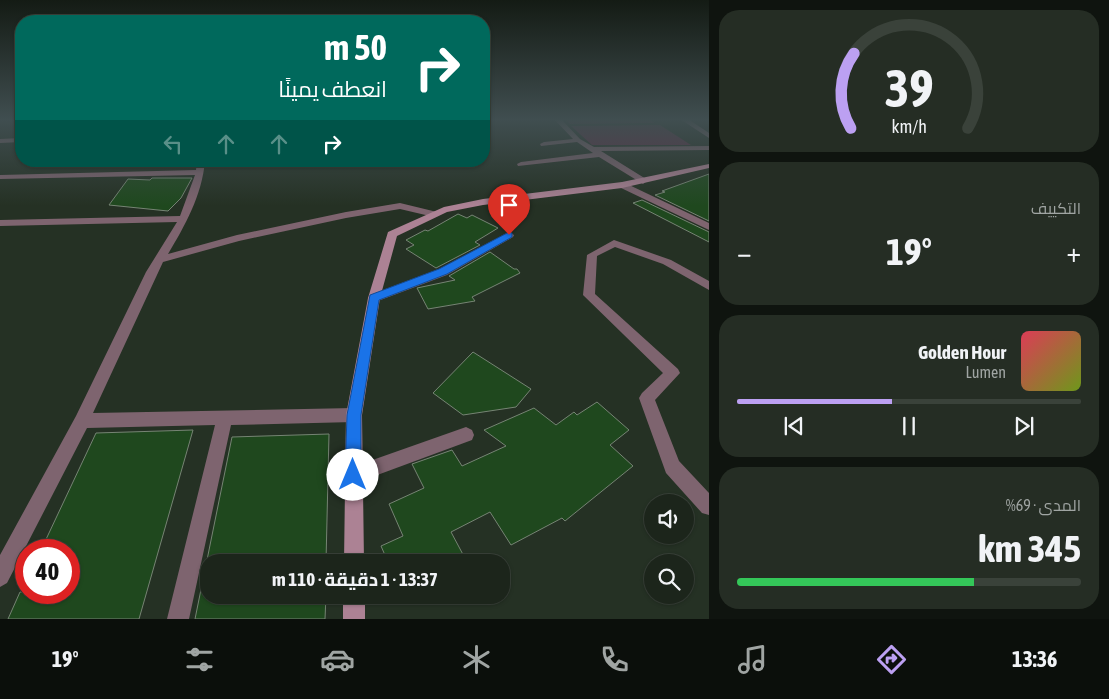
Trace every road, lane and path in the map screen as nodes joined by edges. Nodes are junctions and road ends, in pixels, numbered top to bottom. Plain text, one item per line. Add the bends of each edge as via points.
1 (590, 148) edge
2 (709, 148) edge
3 (593, 150) junction
4 (601, 154) junction
5 (521, 164) dead end
6 (709, 166) edge
7 (200, 167) edge
8 (0, 177) edge
9 (643, 181) junction
10 (622, 185) junction
11 (434, 214) junction
12 (184, 219) junction
13 (0, 223) edge
14 (709, 227) edge
15 (509, 235) dead end
16 (159, 260) junction
17 (709, 286) edge
18 (374, 298) junction
19 (354, 415) junction
20 (225, 418) junction
21 (82, 420) junction
22 (466, 435) dead end
23 (353, 475) junction
24 (709, 506) edge
25 (354, 554) edge
26 (0, 576) edge
27 (354, 604) edge
28 (178, 619) edge
29 (354, 619) edge

1 - 3 street
2 - 3 street
3 - 4 street
4 - 5 street
4 - 9 street
6 - 9 street
7 - 8 street
7 - 12 street
9 - 10 street
10 - 11 street via 483,202
10 - 14 street
11 - 16 street via 400,206 355,213 237,238
11 - 18 street via 392,234
12 - 13 street
12 - 16 street
15 - 18 street via 443,272
16 - 21 street
17 - 24 street via 667,262 614,243 592,255 589,295 673,373 647,398 672,468
18 - 19 street
19 - 20 street
19 - 23 street
20 - 21 street
20 - 28 street
21 - 26 street
22 - 23 street
23 - 25 street
27 - 29 street

